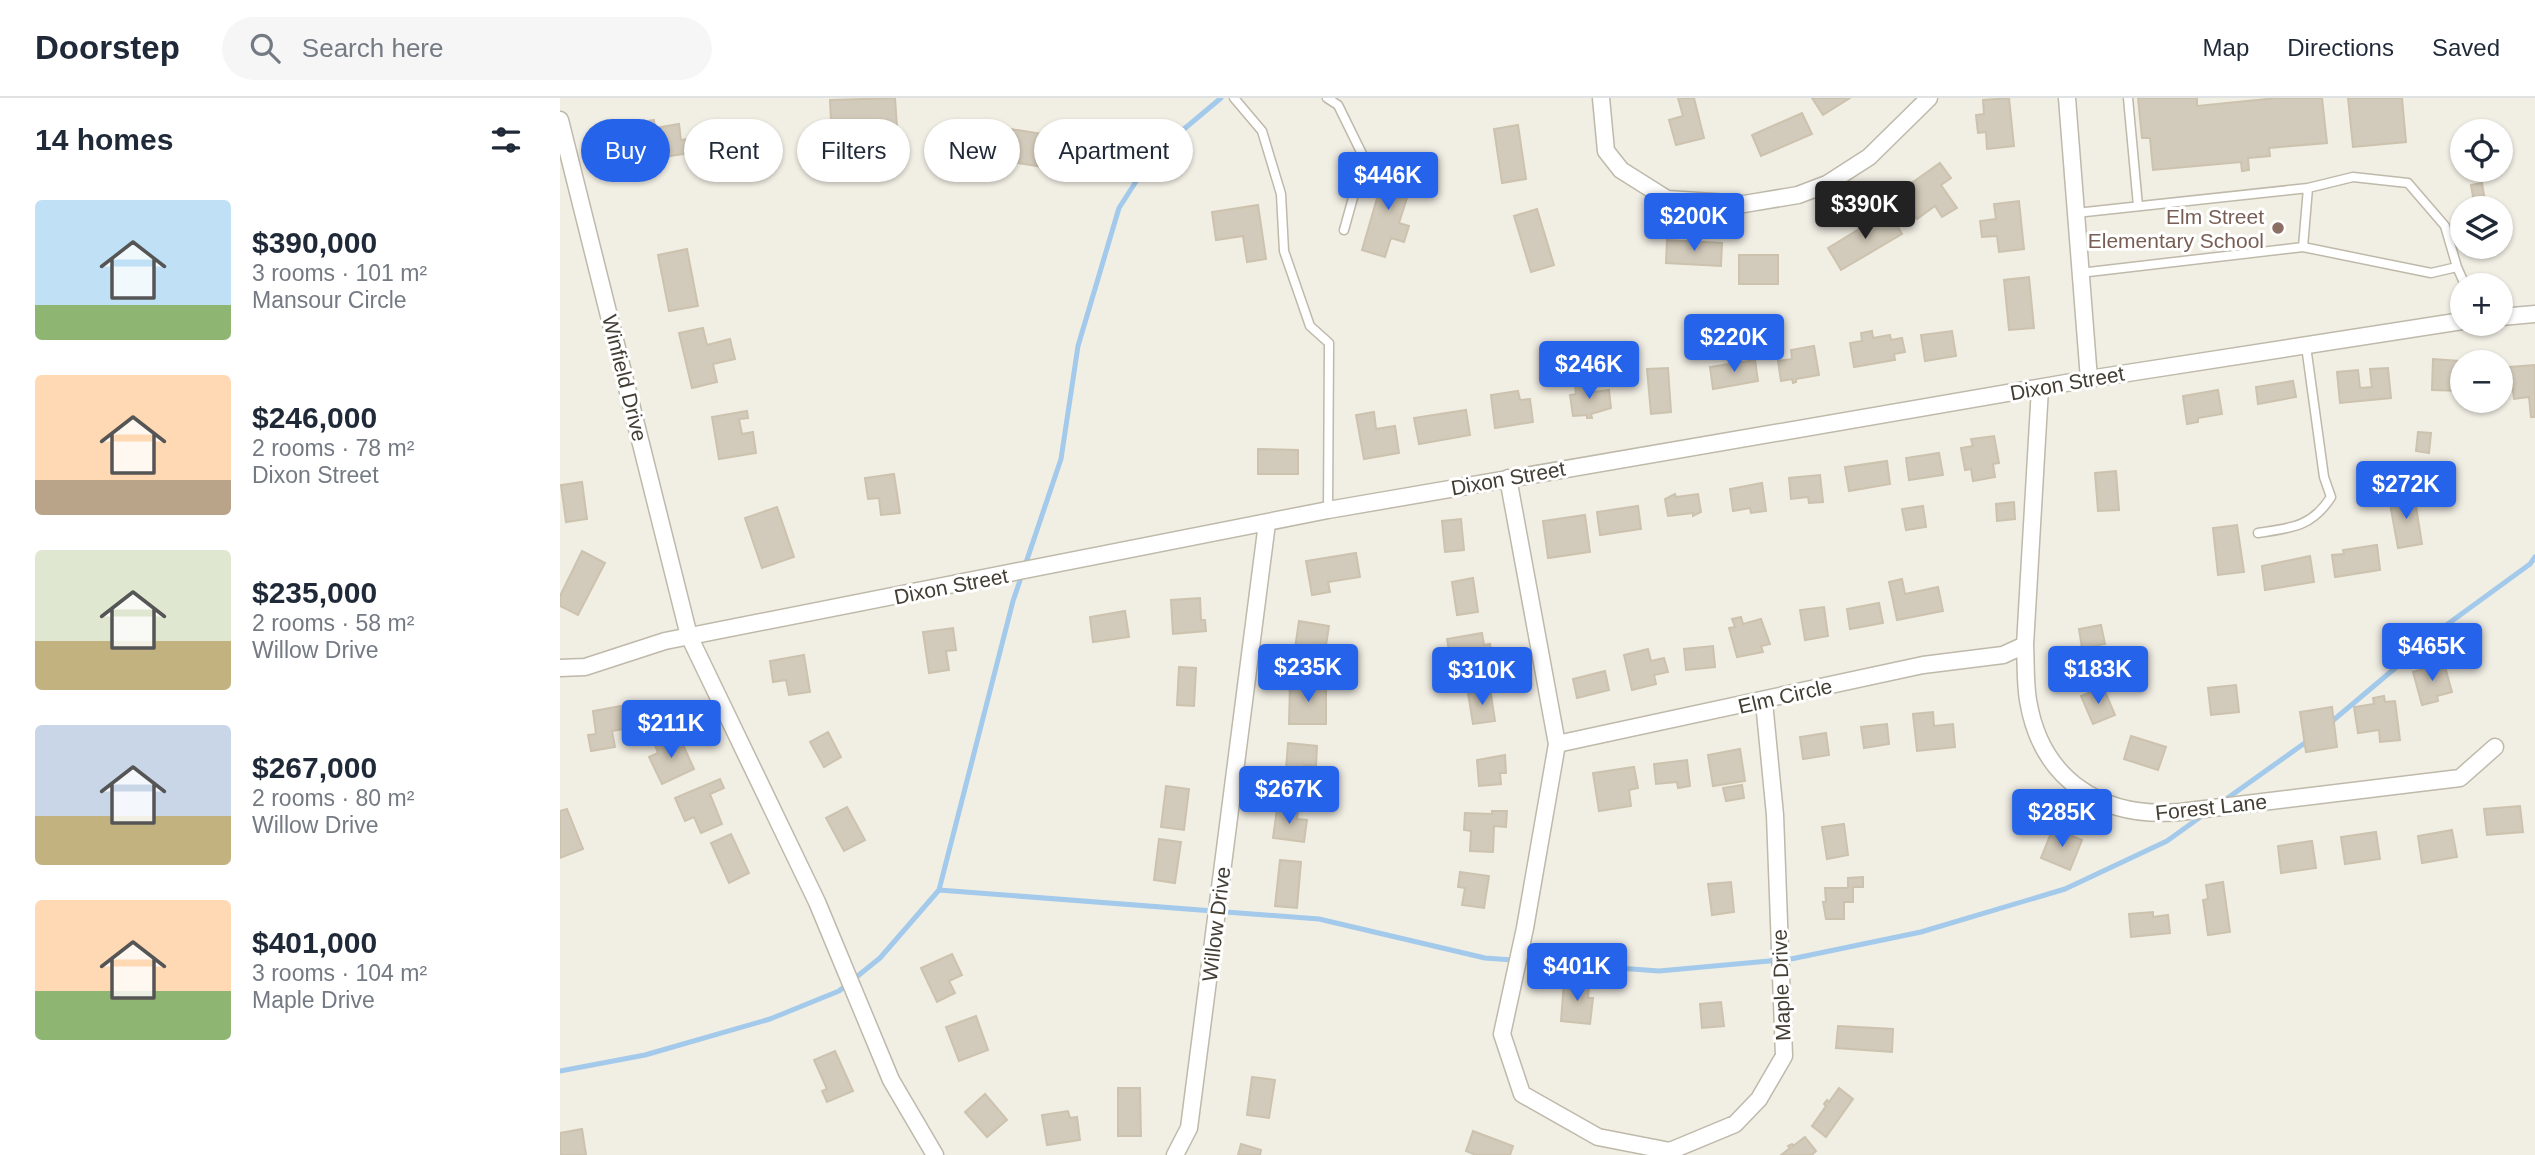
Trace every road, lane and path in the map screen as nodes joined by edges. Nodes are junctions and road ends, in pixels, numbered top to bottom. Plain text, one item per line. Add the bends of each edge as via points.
1 (1234, 98) edge
2 (1327, 98) edge
3 (1601, 98) edge
4 (1929, 98) edge
5 (2067, 98) edge
6 (2129, 98) edge
7 (560, 120) edge
8 (2308, 188) junction
9 (2138, 206) junction
10 (2076, 213) junction
11 (1344, 230) dead end
12 (2303, 247) junction
13 (2457, 267) junction
14 (2080, 273) junction
15 (2460, 273) edge
16 (2535, 314) edge
17 (2513, 316) edge
18 (2450, 323) edge
19 (2306, 346) junction
20 (2089, 379) junction
21 (2040, 388) junction
22 (1508, 478) junction
23 (1328, 510) junction
24 (1266, 523) junction
25 (2258, 533) dead end
26 (690, 636) junction
27 (2025, 645) junction
28 (560, 668) edge
29 (1764, 702) junction
30 (1557, 744) junction
31 (2495, 747) dead end
32 (935, 1155) edge
33 (1175, 1155) edge

1 - 23 lane via 1262,131 1281,194 1284,251 1310,326 1329,343
2 - 11 lane via 1338,105 1364,158
3 - 4 street via 1606,151 1621,170 1667,199 1744,204 1785,198 1827,184 1869,157
5 - 10 street
6 - 9 lane
7 - 26 street, Winfield Drive
8 - 9 lane
8 - 12 lane
8 - 13 lane via 2353,177 2408,183 2445,226
9 - 10 lane
10 - 14 street
12 - 13 lane via 2431,273
12 - 14 lane
13 - 15 lane
14 - 20 street
16 - 17 street
18 - 19 street, Dixon Street
19 - 20 street, Dixon Street
19 - 25 lane via 2324,477 2331,497 2319,516 2292,528
20 - 21 street, Dixon Street
21 - 22 street, Dixon Street
21 - 27 street
22 - 23 street, Dixon Street
22 - 30 street
23 - 24 street, Dixon Street
24 - 26 street, Dixon Street
24 - 33 street, Willow Drive via 1189,1128
26 - 28 street, Dixon Street via 585,667
26 - 32 street via 817,902 891,1080
27 - 29 street, Elm Circle via 2003,655 1923,665
27 - 31 street, Forest Lane via 2028,701 2045,753 2091,797 2122,811 2152,815 2460,778
29 - 30 street, Elm Circle
29 - 30 street, Maple Drive via 1775,815 1784,1056 1759,1099 1735,1124 1670,1152 1598,1137 1522,1094 1502,1034

